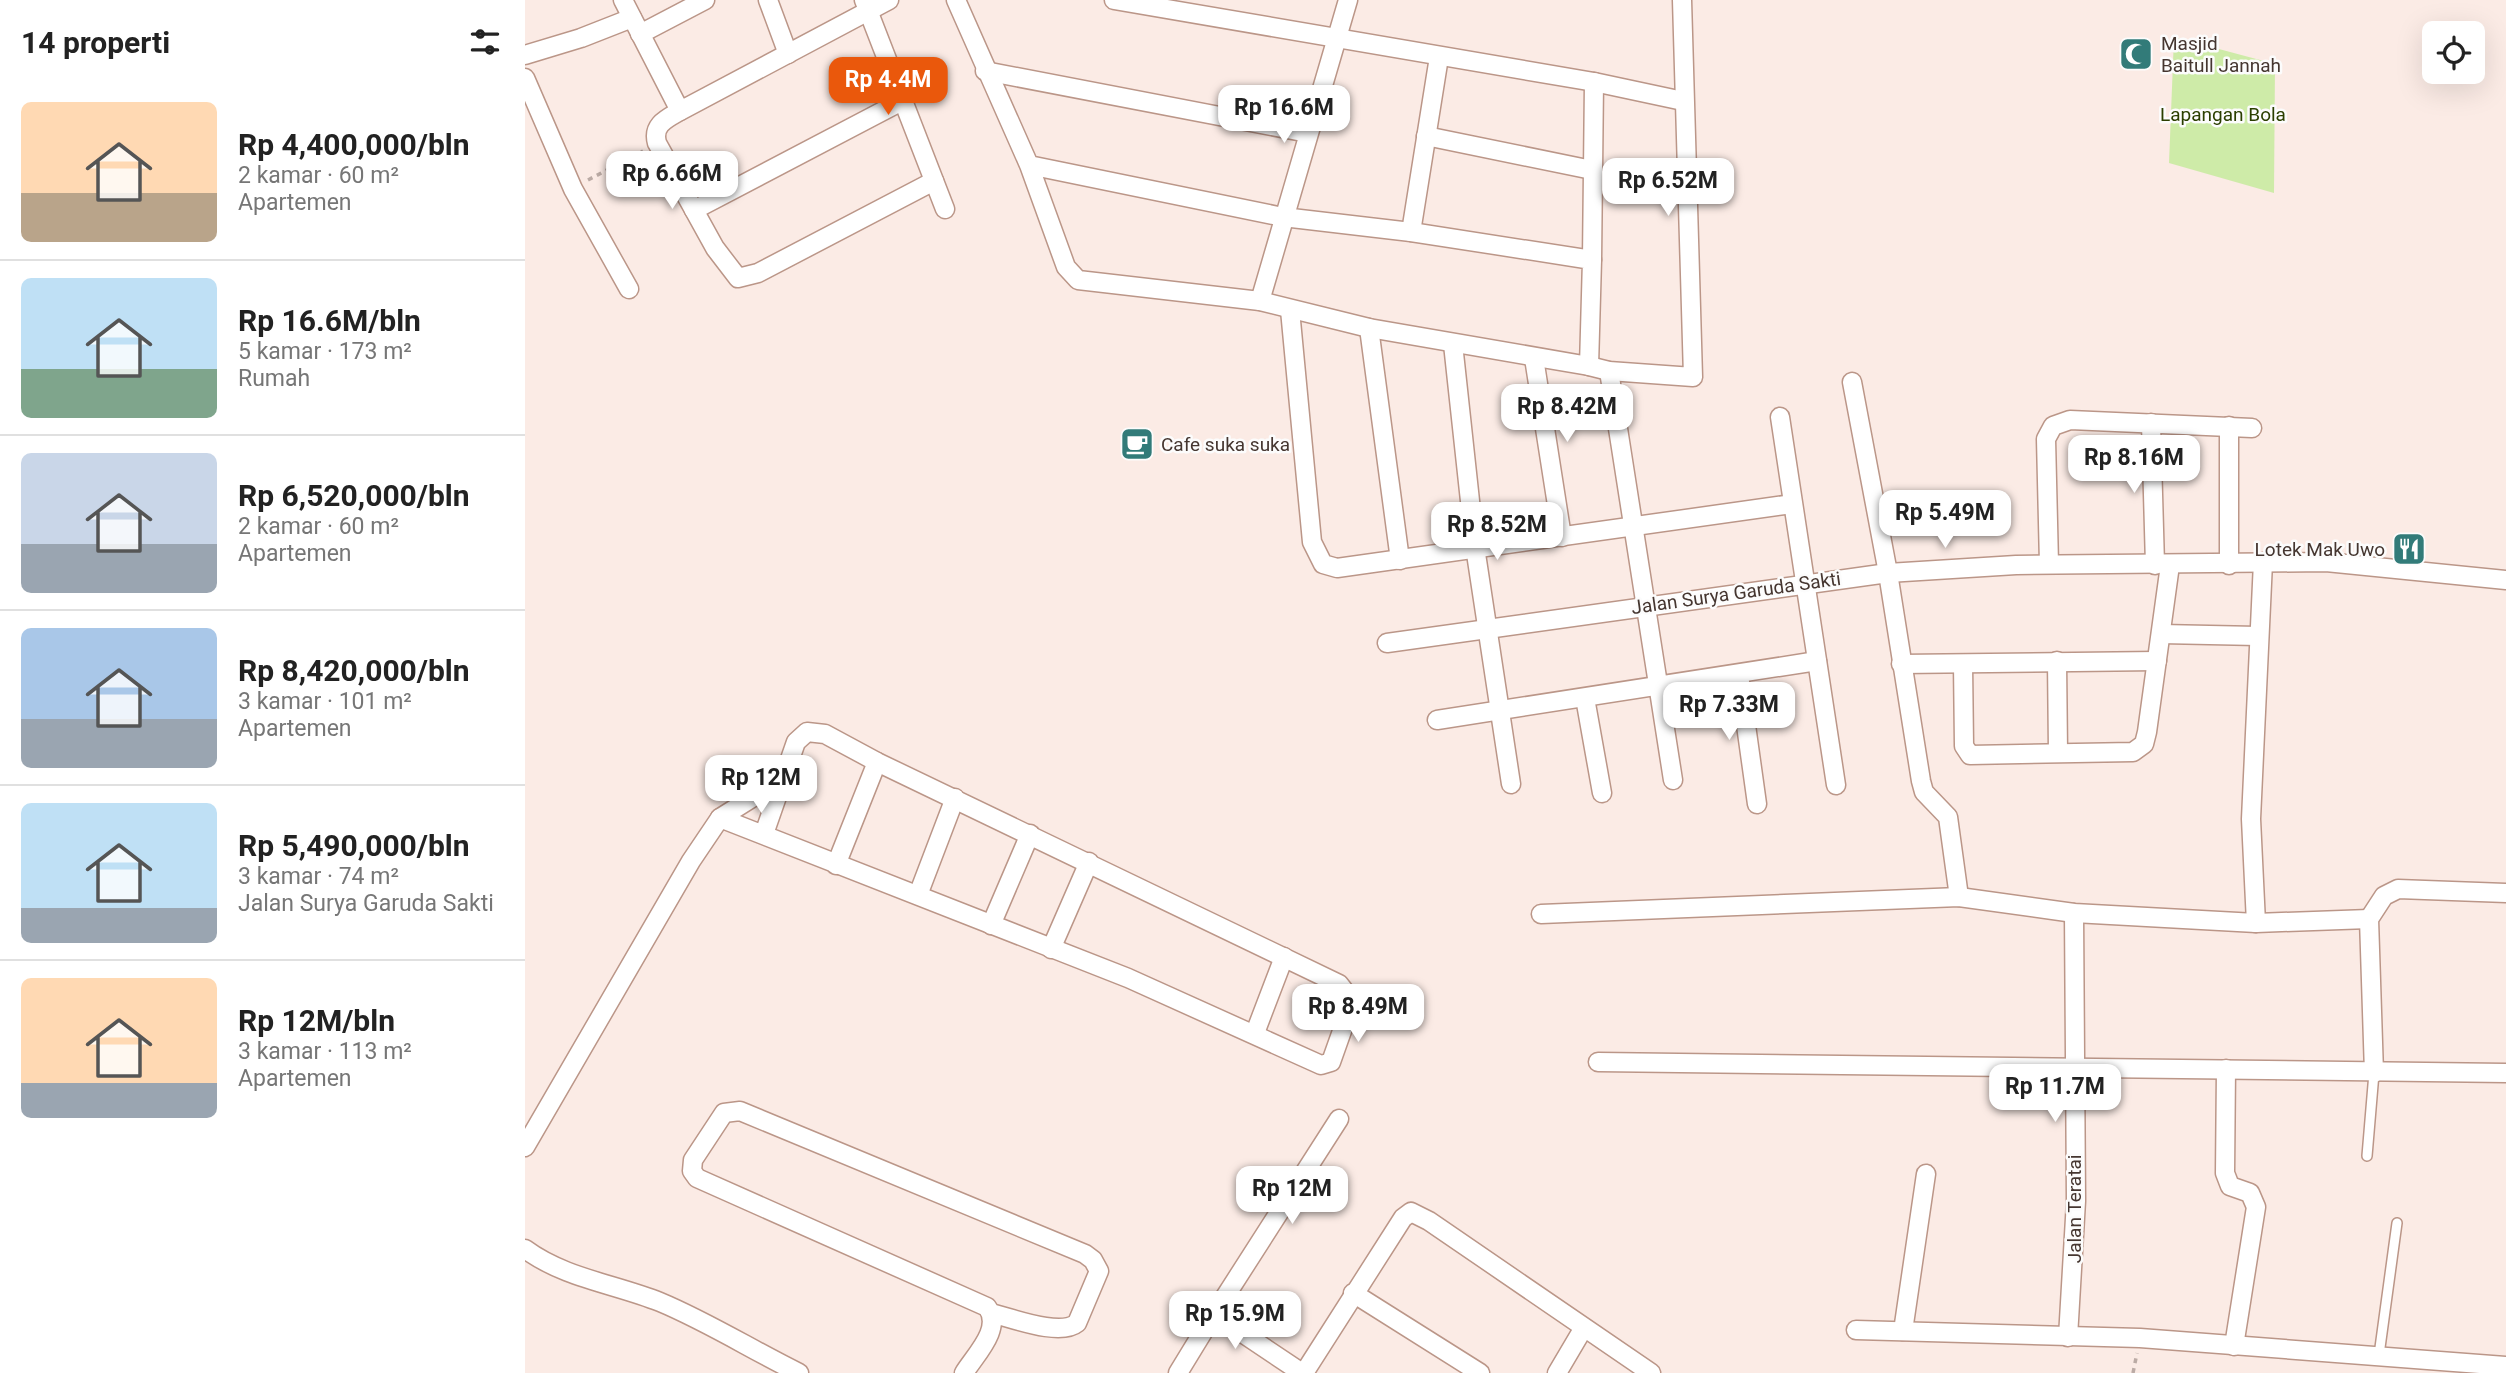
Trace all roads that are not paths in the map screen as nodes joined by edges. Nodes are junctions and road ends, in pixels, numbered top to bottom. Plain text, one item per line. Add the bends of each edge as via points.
1 (623, 0) edge
2 (705, 0) edge
3 (768, 0) edge
4 (889, 0) edge
5 (956, 0) edge
6 (1114, 0) edge
7 (1349, 0) edge
8 (1682, 0) edge
9 (866, 5) edge
10 (636, 26) junction
11 (1337, 38) junction
12 (525, 54) edge
13 (788, 54) junction
14 (1439, 57) junction
15 (985, 72) junction
16 (525, 78) edge
17 (1594, 82) junction
18 (902, 101) junction
19 (1683, 101) junction
20 (680, 111) junction
21 (1308, 133) junction
22 (1426, 136) junction
23 (1029, 165) junction
24 (1591, 170) junction
25 (934, 181) junction
26 (945, 209) dead end
27 (694, 210) junction
28 (1283, 217) junction
29 (1411, 232) junction
30 (1592, 260) junction
31 (629, 289) dead end
32 (1260, 301) junction
33 (1290, 310) junction
34 (1369, 328) junction
35 (1453, 344) junction
36 (1534, 358) junction
37 (1589, 366) junction
38 (1609, 371) junction
39 (1852, 382) dead end
40 (1780, 417) dead end
41 (2151, 423) junction
42 (2229, 426) junction
43 (2252, 428) dead end
44 (1792, 504) junction
45 (1634, 526) junction
46 (1562, 537) junction
47 (1475, 547) junction
48 (1401, 560) junction
49 (2263, 562) junction
50 (2049, 564) junction
51 (2163, 565) junction
52 (2229, 565) junction
53 (1888, 573) junction
54 (2506, 580) edge
55 (1807, 584) junction
56 (1646, 606) junction
57 (1489, 630) junction
58 (2161, 634) junction
59 (2258, 636) junction
60 (1387, 643) dead end
61 (1817, 661) junction
62 (2057, 661) junction
63 (2157, 661) junction
64 (1901, 664) junction
65 (1963, 664) junction
66 (1739, 675) junction
67 (1659, 685) junction
68 (1585, 698) junction
69 (1501, 712) junction
70 (1437, 719) dead end
71 (2058, 752) junction
72 (877, 762) junction
73 (782, 779) junction
74 (1673, 780) dead end
75 (1511, 785) dead end
76 (1836, 785) dead end
77 (1602, 793) dead end
78 (955, 798) junction
79 (1757, 804) dead end
80 (719, 818) junction
81 (764, 834) junction
82 (1030, 834) junction
83 (1089, 862) junction
84 (835, 864) junction
85 (2506, 893) edge
86 (918, 895) junction
87 (1959, 897) junction
88 (1541, 914) dead end
89 (2074, 914) junction
90 (2369, 919) junction
91 (2256, 923) junction
92 (991, 925) junction
93 (1051, 949) junction
94 (1284, 957) junction
95 (1255, 1033) junction
96 (1598, 1062) dead end
97 (2074, 1066) junction
98 (2226, 1069) junction
99 (2374, 1073) junction
100 (2506, 1073) edge
101 (1339, 1119) dead end
102 (525, 1147) edge
103 (2367, 1156) dead end
104 (1926, 1174) dead end
105 (2397, 1223) dead end
106 (525, 1249) edge
107 (1353, 1293) junction
108 (991, 1313) junction
109 (1214, 1314) junction
110 (1583, 1329) junction
111 (1856, 1330) dead end
112 (1903, 1331) junction
113 (2068, 1337) junction
114 (2234, 1346) junction
115 (2379, 1355) junction
116 (2506, 1366) edge
117 (799, 1373) edge
118 (964, 1373) edge
119 (1178, 1373) edge
120 (1303, 1373) edge
121 (1480, 1373) edge
122 (1557, 1373) edge
123 (1651, 1373) edge

1 - 10 street
2 - 10 street
3 - 13 street
4 - 9 street
5 - 15 street
6 - 11 street
7 - 11 street
8 - 19 street
9 - 13 street
9 - 18 street
10 - 12 street
10 - 20 street
11 - 14 street
11 - 21 street
13 - 20 street
14 - 17 street
14 - 22 street
15 - 21 street
15 - 23 street
16 - 31 street via 573,189
17 - 19 street
17 - 24 street
18 - 25 street
18 - 27 street
19 - 38 street via 1693,377
20 - 27 street via 655,132
21 - 28 street
22 - 24 street
22 - 29 street
23 - 28 street
23 - 32 street via 1073,277 1091,283
24 - 30 street
25 - 26 street
25 - 27 street via 742,278 728,267
28 - 29 street
28 - 32 street
29 - 30 street
30 - 37 street
32 - 33 street
33 - 34 street
33 - 48 street via 1315,554 1323,564 1338,568
34 - 35 street
34 - 48 street
35 - 36 street
35 - 47 street
36 - 37 street
36 - 46 street
37 - 38 street
38 - 45 street
39 - 53 street
40 - 44 street
41 - 42 street
41 - 50 street via 2070,420 2048,431
41 - 51 street
42 - 43 street
42 - 52 street
44 - 45 street
44 - 55 street
45 - 46 street
45 - 56 street
46 - 47 street
47 - 48 street
47 - 57 street
49 - 52 street, Jalan Surya Garuda Sakti
49 - 54 street, Jalan Surya Garuda Sakti via 2382,566
49 - 59 street
50 - 51 street, Jalan Surya Garuda Sakti
50 - 53 street, Jalan Surya Garuda Sakti
51 - 52 street, Jalan Surya Garuda Sakti
51 - 58 street
53 - 55 street, Jalan Surya Garuda Sakti
53 - 64 street
55 - 56 street, Jalan Surya Garuda Sakti
55 - 61 street
56 - 57 street, Jalan Surya Garuda Sakti
56 - 67 street
57 - 60 street, Jalan Surya Garuda Sakti
57 - 69 street
58 - 59 street
58 - 63 street
59 - 91 street via 2251,819
61 - 66 street
61 - 76 street
62 - 63 street
62 - 65 street
62 - 71 street
63 - 71 street via 2141,746 2125,754
64 - 65 street
64 - 87 street via 1924,792 1943,808 1951,825
65 - 71 street via 1967,753
66 - 67 street
66 - 79 street
67 - 68 street
67 - 74 street
68 - 69 street
68 - 77 street
69 - 70 street
69 - 75 street
72 - 73 street via 825,734 807,732 796,742
72 - 78 street
72 - 84 street
73 - 80 street
73 - 81 street
78 - 82 street
78 - 86 street
80 - 81 street
80 - 102 street
81 - 84 street
82 - 83 street
82 - 92 street
83 - 93 street
83 - 94 street
84 - 86 street
85 - 90 street via 2398,890 2383,896
86 - 92 street
87 - 88 street
87 - 89 street
89 - 91 street
89 - 97 street, Jalan Teratai
90 - 91 street
90 - 99 street
92 - 93 street
93 - 95 street
94 - 95 street
94 - 95 street via 1339,984 1347,993 1348,1014 1331,1062 1321,1065
96 - 97 street
97 - 98 street
97 - 113 street, Jalan Teratai via 2076,1200
98 - 99 street
98 - 114 street via 2225,1173 2230,1186 2250,1193 2256,1207
99 - 100 street
99 - 103 lane
101 - 109 street
104 - 112 street
105 - 115 lane
106 - 117 street via 559,1270 681,1312
107 - 110 street via 1405,1215 1416,1213
107 - 120 street
107 - 121 street
108 - 108 street via 979,1301 697,1178 692,1171 694,1160 724,1114 740,1111 1085,1254 1099,1271 1071,1328 1055,1329
108 - 118 street via 992,1329
109 - 119 street
109 - 120 street
110 - 122 street
110 - 123 street
111 - 112 street
112 - 113 street
113 - 114 street
114 - 115 street
115 - 116 street

